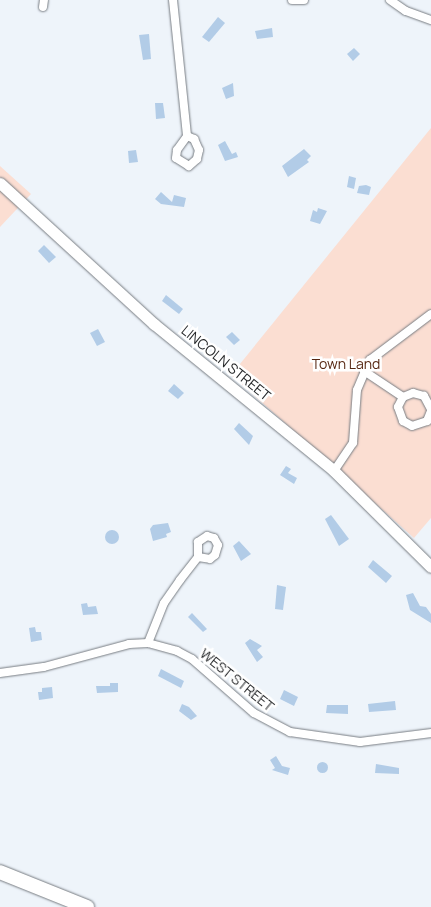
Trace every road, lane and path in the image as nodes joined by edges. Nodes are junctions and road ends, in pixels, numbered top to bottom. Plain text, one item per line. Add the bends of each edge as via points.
1 (173, 0) edge
2 (292, 0) edge
3 (304, 0) edge
4 (390, 0) edge
5 (431, 20) edge
6 (187, 136) dead end
7 (0, 183) edge
8 (431, 314) edge
9 (364, 371) junction
10 (403, 398) junction
11 (431, 410) edge
12 (334, 471) junction
13 (198, 558) dead end
14 (431, 567) edge
15 (148, 643) junction
16 (0, 674) edge
17 (431, 733) edge
18 (0, 872) edge
19 (86, 907) edge

1 - 6 street
2 - 3 street
4 - 5 street via 406,12
7 - 12 main road, LINCOLN STREET via 154,324
8 - 9 street via 378,352
9 - 10 street
9 - 12 street via 357,390 356,432 348,453
10 - 11 street via 419,393 428,400
10 - 11 street via 398,412 408,424 423,424
12 - 14 main road, LINCOLN STREET
13 - 15 street via 164,603
15 - 16 street, WEST STREET via 129,644 44,667
15 - 17 street, WEST STREET via 177,651 192,660 254,713 290,732 360,742
18 - 19 highway

